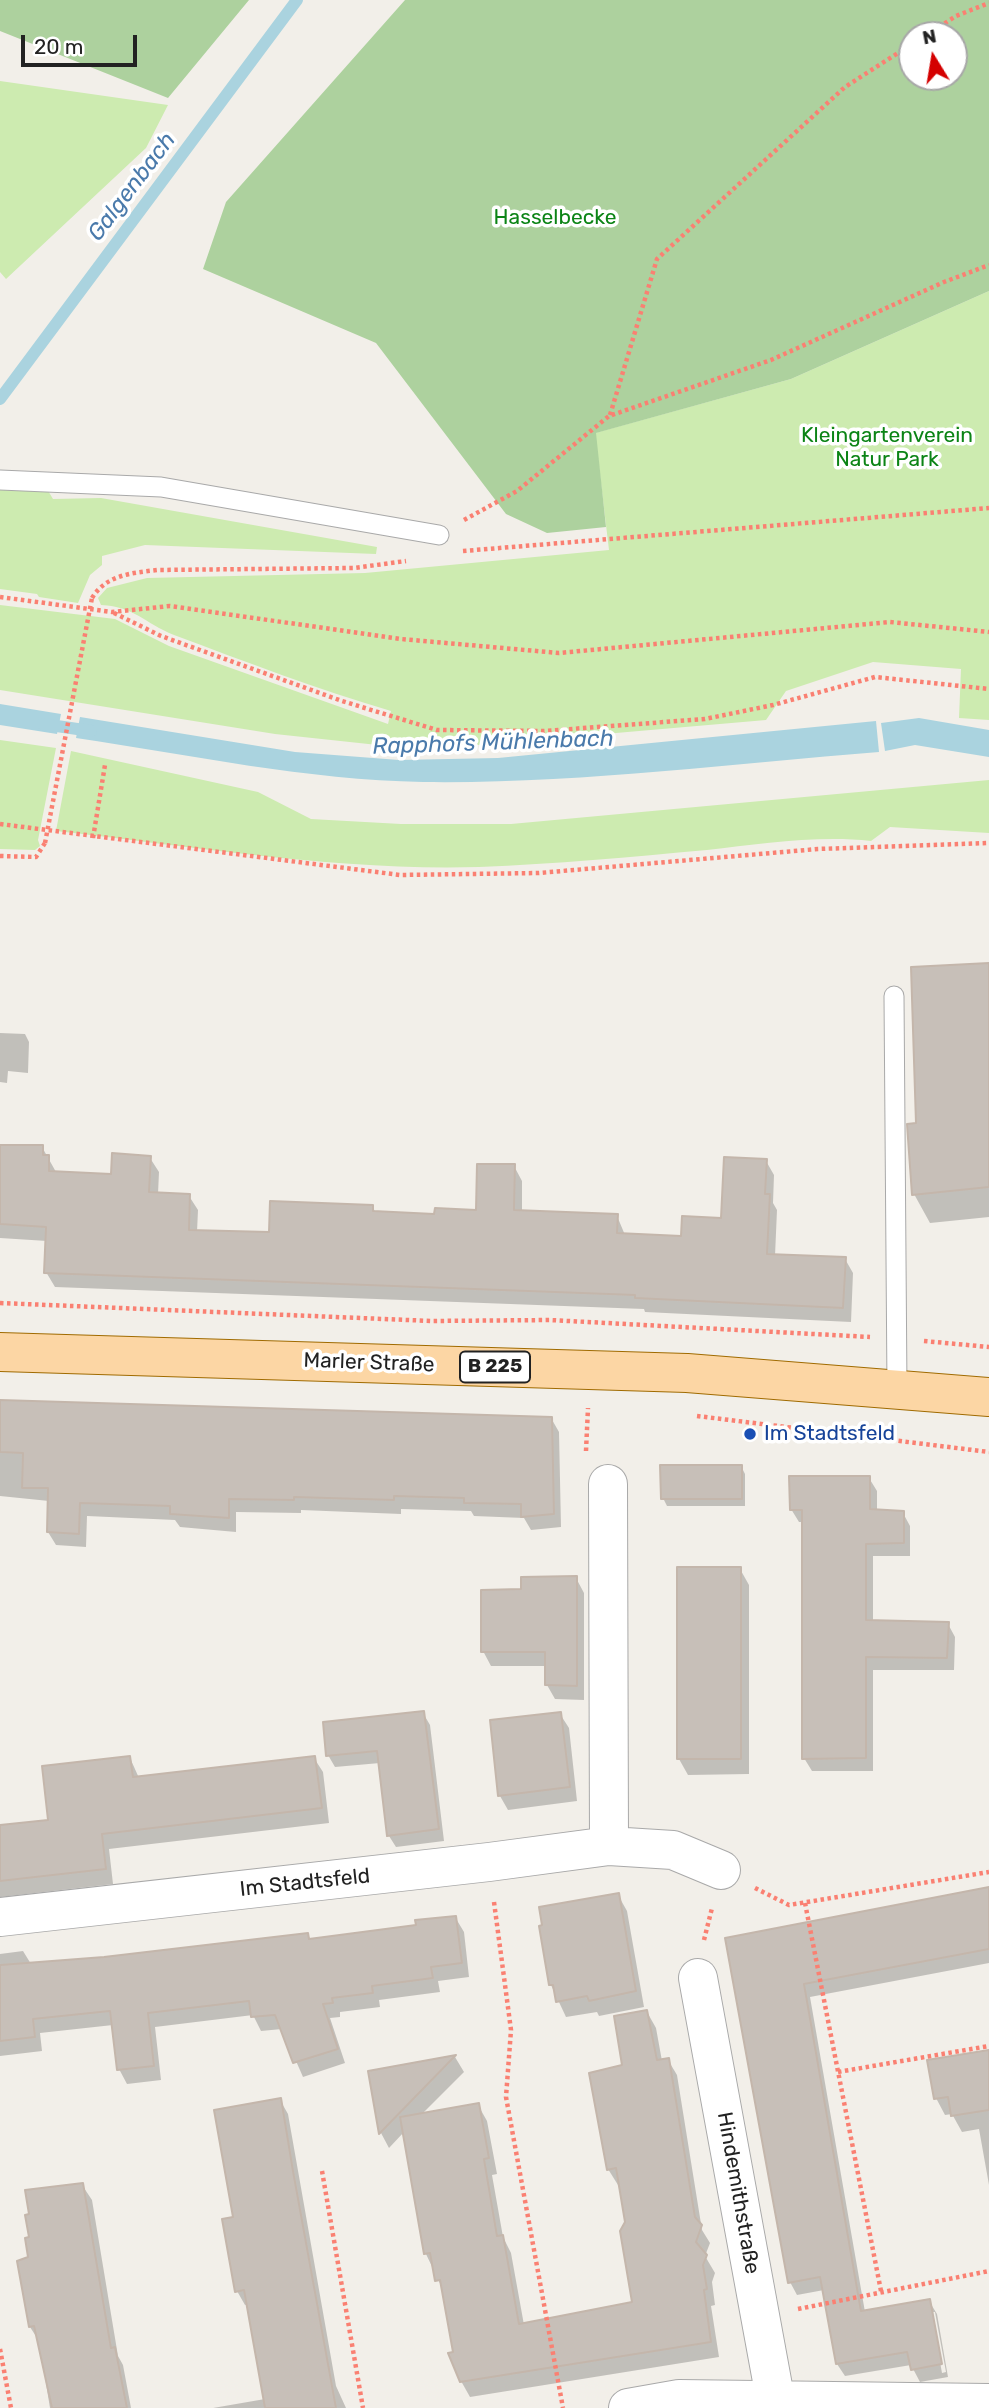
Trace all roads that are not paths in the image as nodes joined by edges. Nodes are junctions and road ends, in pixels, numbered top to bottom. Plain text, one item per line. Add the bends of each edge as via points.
1 (0, 480) edge
2 (439, 535) road end
3 (894, 996) dead end
4 (0, 1352) edge
5 (897, 1389) junction
6 (989, 1397) edge
7 (608, 1484) dead end
8 (609, 1846) junction
9 (721, 1870) road end
10 (0, 1917) edge
11 (698, 1978) road end
12 (989, 2403) edge
13 (776, 2404) edge
14 (628, 2408) edge

1 - 2 lane via 161,486
3 - 5 lane
4 - 5 main road, Marler Straße / B 225 via 675,1372
5 - 6 main road, Marler Straße / B 225
7 - 8 street
8 - 9 street, Im Stadtsfeld via 673,1850
8 - 10 street, Im Stadtsfeld
11 - 13 street, Hindemithstraße
12 - 13 street
13 - 14 street via 679,2399

